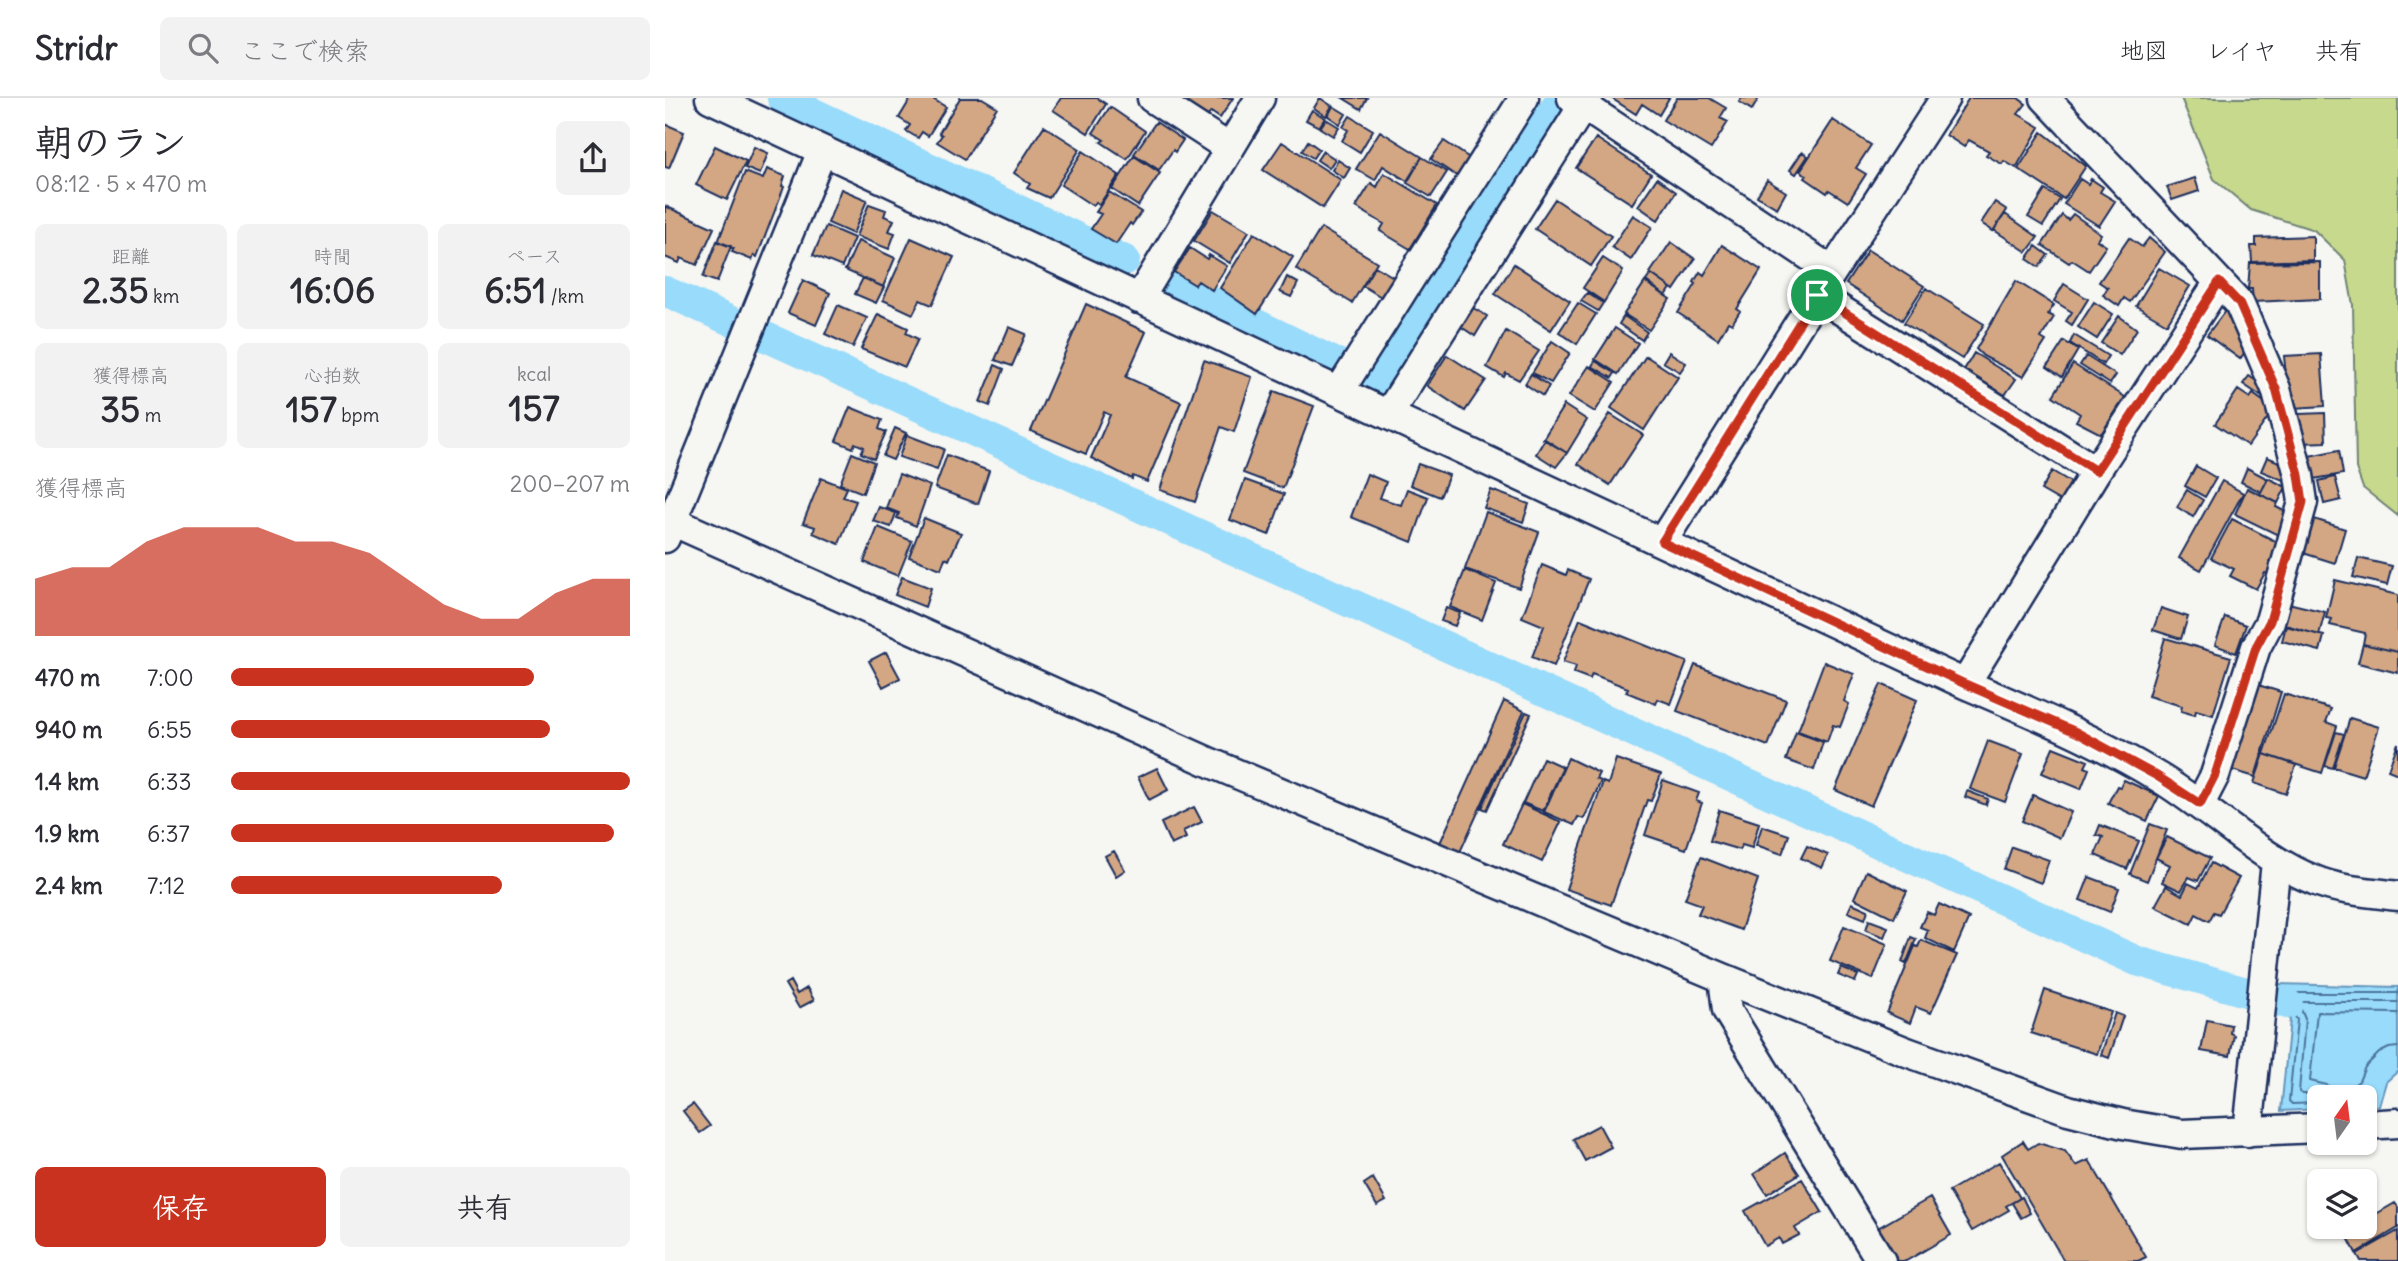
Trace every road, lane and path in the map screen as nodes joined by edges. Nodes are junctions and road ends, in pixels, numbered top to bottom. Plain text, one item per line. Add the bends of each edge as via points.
1 (710, 98) edge
2 (1152, 98) edge
3 (1260, 98) edge
4 (1524, 98) edge
5 (1945, 98) edge
6 (2045, 98) edge
7 (1580, 101) edge
8 (1229, 148) junction
9 (822, 151) junction
10 (1832, 271) junction
11 (2219, 282) junction
12 (1817, 295) junction
13 (1139, 299) junction
14 (1349, 375) junction
15 (1389, 413) junction
16 (2096, 471) junction
17 (667, 526) edge
18 (1662, 542) junction
19 (1965, 684) junction
20 (2200, 804) junction
21 (2276, 862) junction
22 (2395, 888) edge
23 (1723, 978) junction
24 (2398, 1123) edge
25 (2377, 1124) edge
26 (2307, 1129) edge
27 (2248, 1132) junction
28 (1881, 1261) edge

1 - 9 street
2 - 8 street
3 - 8 street
4 - 14 street
5 - 10 street
6 - 11 street
7 - 10 street
7 - 15 street
8 - 13 street
9 - 13 street
9 - 17 street
10 - 12 street
11 - 16 street
11 - 20 street via 2239,303 2276,389 2303,502 2270,621 2256,647 2215,775
12 - 16 street
12 - 18 street
13 - 14 street
14 - 15 street
15 - 18 street
16 - 19 street
17 - 23 street via 1211,764
18 - 19 street
19 - 20 street via 2076,732
20 - 21 street
21 - 22 street via 2315,881 2354,890
21 - 27 street
23 - 27 street via 2068,1110 2182,1133
23 - 28 street via 1727,1010
24 - 25 street
26 - 27 street

